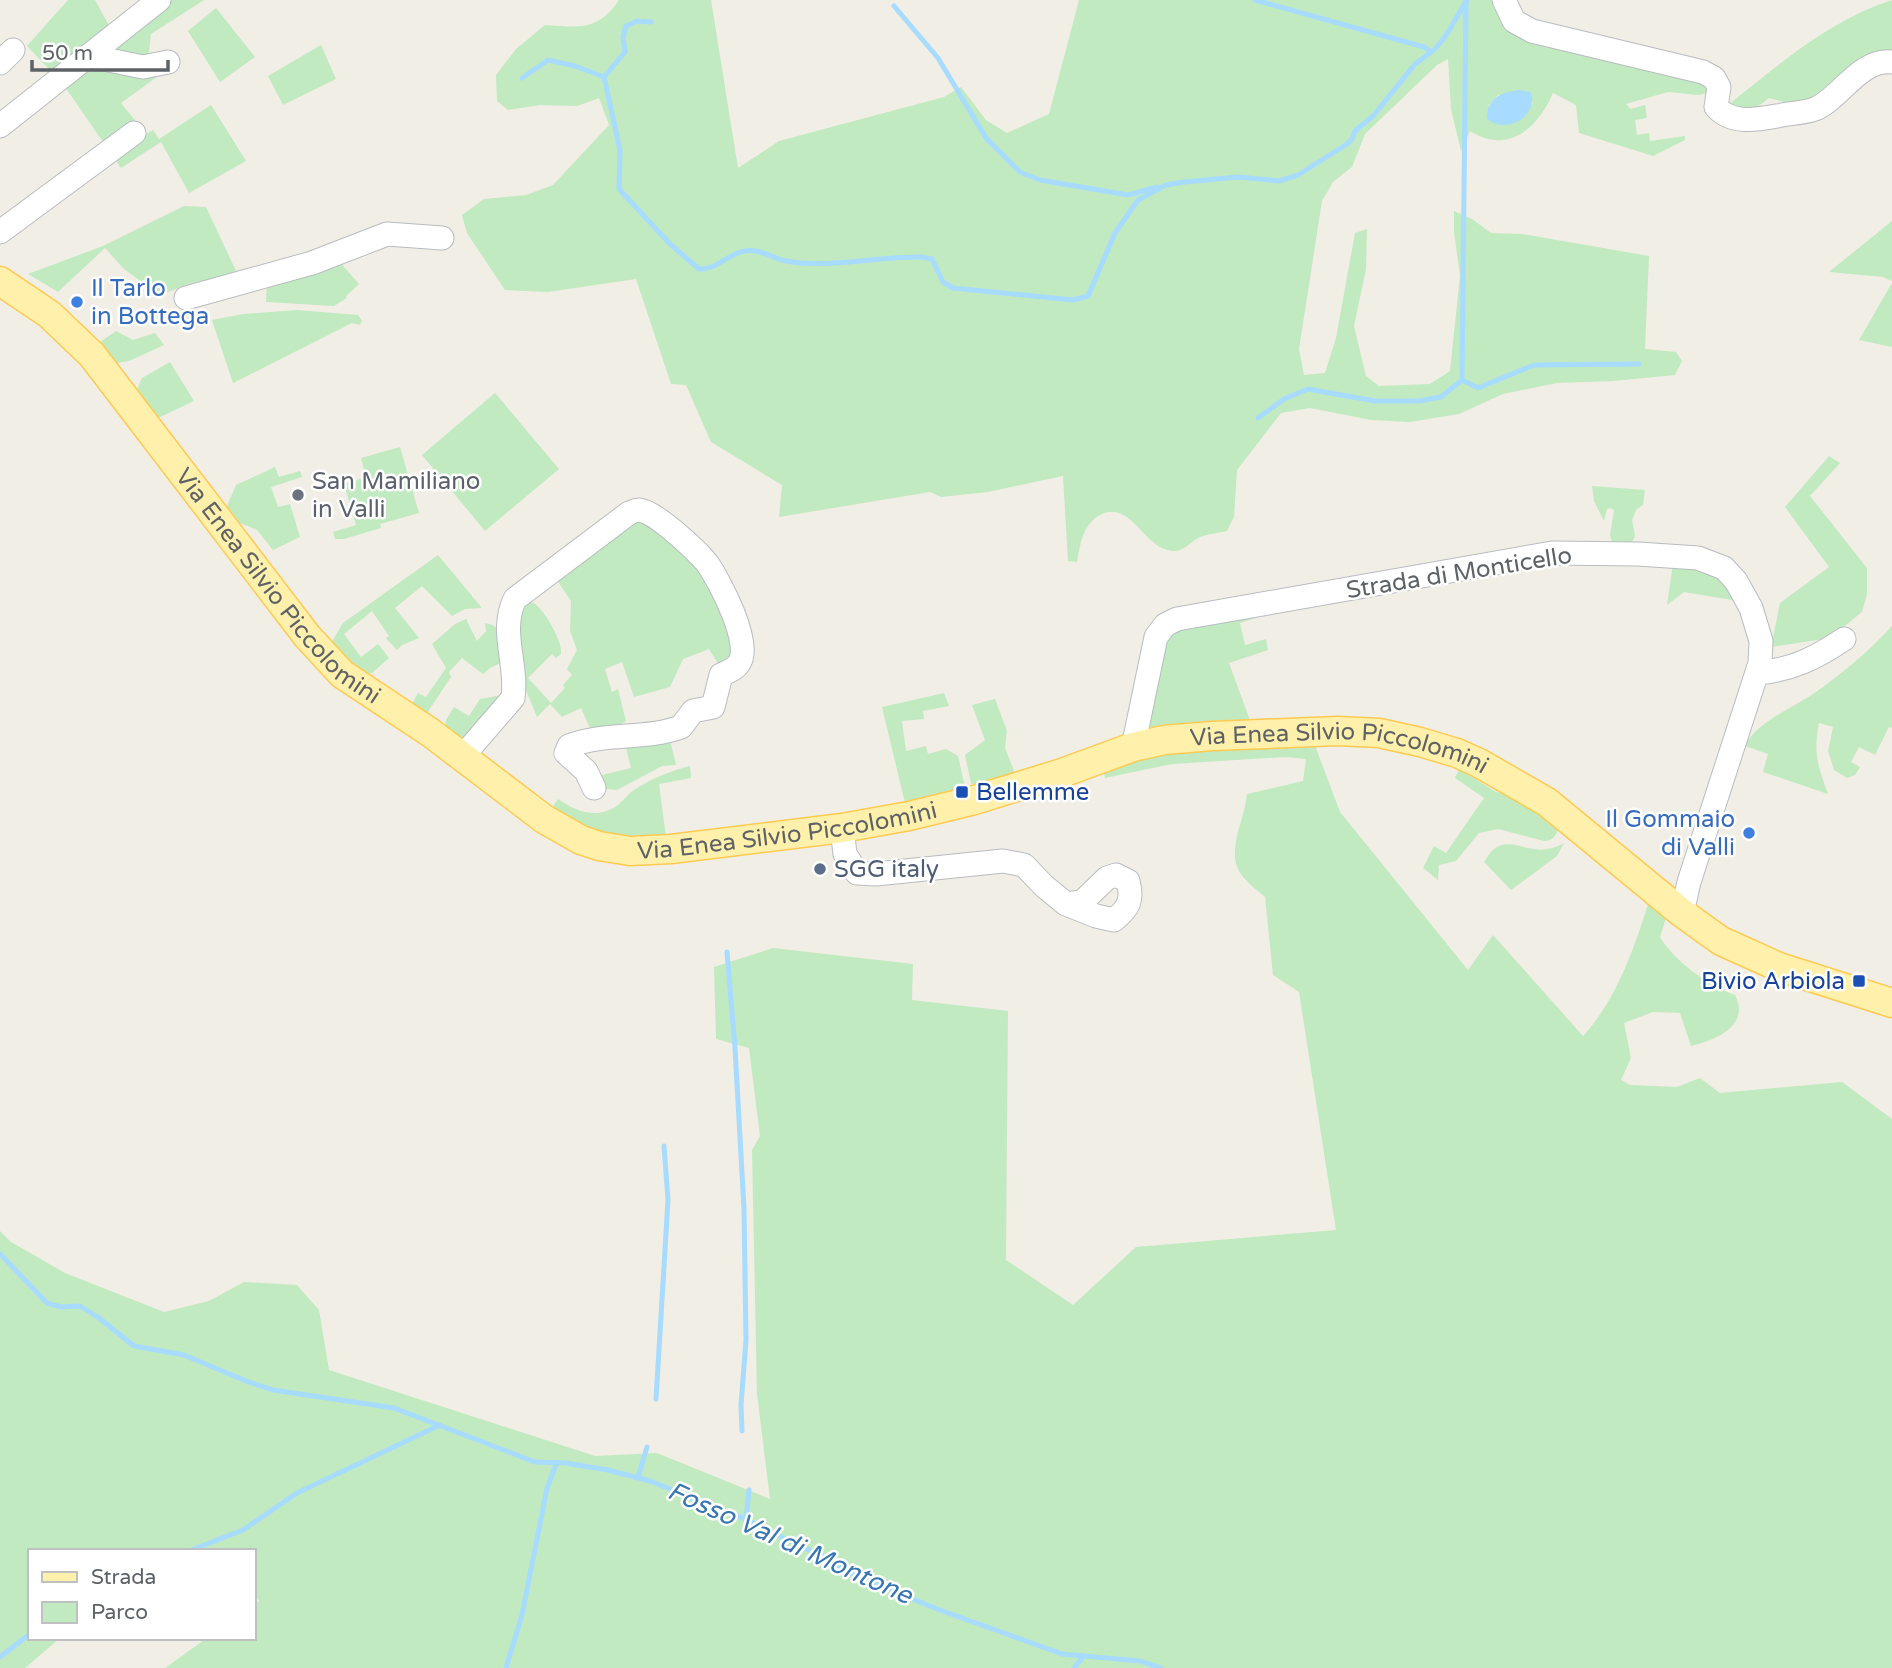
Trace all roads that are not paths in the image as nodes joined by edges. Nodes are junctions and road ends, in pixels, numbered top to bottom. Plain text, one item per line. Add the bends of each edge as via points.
1 (159, 0) edge
2 (1504, 0) edge
3 (89, 56) junction
4 (168, 62) dead end
5 (1892, 62) edge
6 (0, 126) edge
7 (134, 133) dead end
8 (0, 232) edge
9 (442, 238) dead end
10 (0, 281) edge
11 (186, 298) dead end
12 (1844, 639) dead end
13 (1757, 673) junction
14 (1133, 747) junction
15 (463, 756) junction
16 (594, 788) dead end
17 (842, 828) junction
18 (1066, 904) dead end
19 (1682, 913) junction
20 (1891, 999) edge

1 - 3 street
2 - 5 street via 1514,21 1532,32 1703,72 1720,87 1716,107 1724,116 1749,121 1815,109 1871,66
3 - 4 street via 143,67
3 - 6 street
7 - 8 street
9 - 11 street via 387,234 312,263
10 - 15 main road, Via Enea Silvio Piccolomini via 49,314 92,355 332,665
12 - 13 street via 1815,659
13 - 14 street, Strada di Monticello via 1761,641 1751,608 1724,568 1698,558 1552,553 1177,619 1156,637
13 - 19 street, Strada di Monticello
14 - 17 main road, Via Enea Silvio Piccolomini via 971,801
14 - 19 main road, Via Enea Silvio Piccolomini via 1189,737 1318,731 1379,733 1432,745 1479,763 1547,802
15 - 16 street via 513,698 507,629 508,611 515,599 639,510 653,515 709,566 735,616 741,661 721,675 713,707 694,711 681,727 605,736 569,746 566,753 586,771
15 - 17 main road, Via Enea Silvio Piccolomini via 553,824 599,846 661,850
17 - 18 street via 845,854 857,873 1003,861 1024,864
19 - 20 main road, Via Enea Silvio Piccolomini via 1741,952 1798,974

